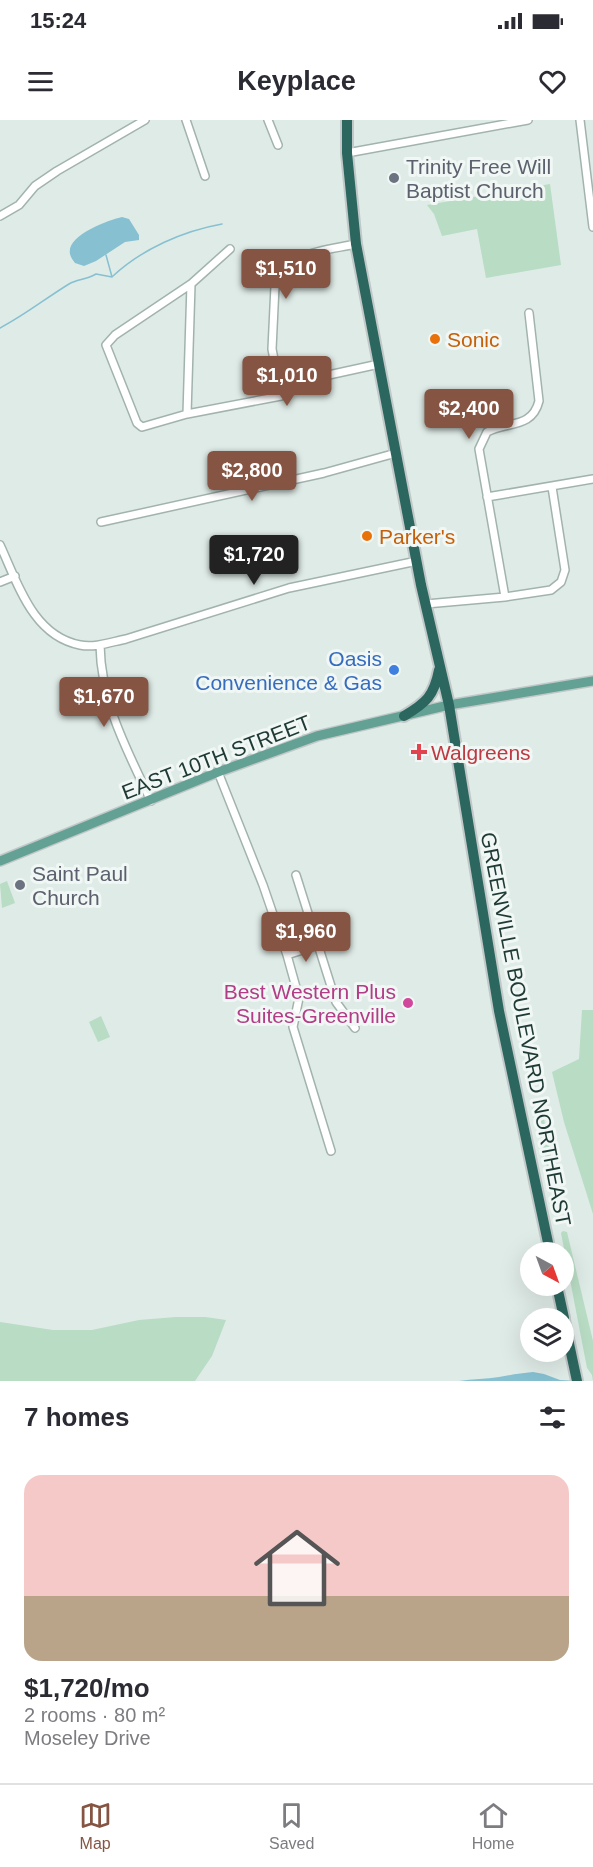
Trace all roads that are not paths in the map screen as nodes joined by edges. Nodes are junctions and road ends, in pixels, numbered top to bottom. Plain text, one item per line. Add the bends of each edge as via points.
1 (186, 120) edge
2 (268, 120) edge
3 (347, 120) edge
4 (528, 120) edge
5 (580, 120) edge
6 (140, 121) edge
7 (278, 145) dead end
8 (347, 153) junction
9 (205, 176) dead end
10 (1, 214) edge
11 (593, 227) edge
12 (356, 244) junction
13 (230, 249) dead end
14 (191, 284) junction
15 (529, 313) dead end
16 (379, 364) junction
17 (281, 396) junction
18 (187, 414) junction
19 (396, 453) junction
20 (593, 479) edge
21 (552, 487) junction
22 (487, 497) junction
23 (101, 522) dead end
24 (0, 545) edge
25 (417, 561) junction
26 (15, 576) junction
27 (0, 582) edge
28 (505, 597) junction
29 (426, 604) junction
30 (100, 645) junction
31 (440, 667) junction
32 (593, 681) edge
33 (449, 705) junction
34 (404, 716) junction
35 (218, 772) junction
36 (151, 801) junction
37 (0, 861) edge
38 (296, 875) dead end
39 (318, 945) junction
40 (287, 956) junction
41 (356, 1028) dead end
42 (331, 1151) dead end
43 (548, 1242) edge
44 (573, 1362) edge
45 (577, 1381) edge

1 - 9 street
2 - 7 street
3 - 8 highway, GREENVILLE BOULEVARD NORTHEAST
4 - 8 street
5 - 11 street
6 - 10 street via 57,171 35,186 19,204
8 - 12 highway, GREENVILLE BOULEVARD NORTHEAST
12 - 16 highway, GREENVILLE BOULEVARD NORTHEAST
12 - 17 street via 302,256 288,265 274,286 272,349
13 - 14 street
14 - 18 street
14 - 18 street via 106,345 136,423 142,427
15 - 22 street via 539,401 532,417 492,429 482,440 479,449
16 - 17 street via 315,378
16 - 19 highway, GREENVILLE BOULEVARD NORTHEAST
17 - 18 street
19 - 23 street via 324,473
19 - 25 highway, GREENVILLE BOULEVARD NORTHEAST
20 - 21 street
21 - 22 street
21 - 28 street via 565,570 561,582 551,590
22 - 28 street
24 - 26 street
25 - 29 highway, GREENVILLE BOULEVARD NORTHEAST
25 - 30 street via 289,588
26 - 27 street
26 - 30 street via 34,615 52,633 81,646
28 - 29 street
29 - 31 highway, GREENVILLE BOULEVARD NORTHEAST
30 - 36 street via 100,670 112,717
31 - 33 highway, GREENVILLE BOULEVARD NORTHEAST
31 - 34 highway via 432,693
32 - 33 main road, EAST 10TH STREET
33 - 34 main road, EAST 10TH STREET
33 - 43 highway, GREENVILLE BOULEVARD NORTHEAST via 485,937
34 - 35 main road, EAST 10TH STREET via 317,736
35 - 36 main road, EAST 10TH STREET
35 - 40 street
36 - 37 main road, EAST 10TH STREET
38 - 39 street
39 - 40 street
39 - 41 street via 336,1002
40 - 42 street via 299,998 293,1027
44 - 45 highway

